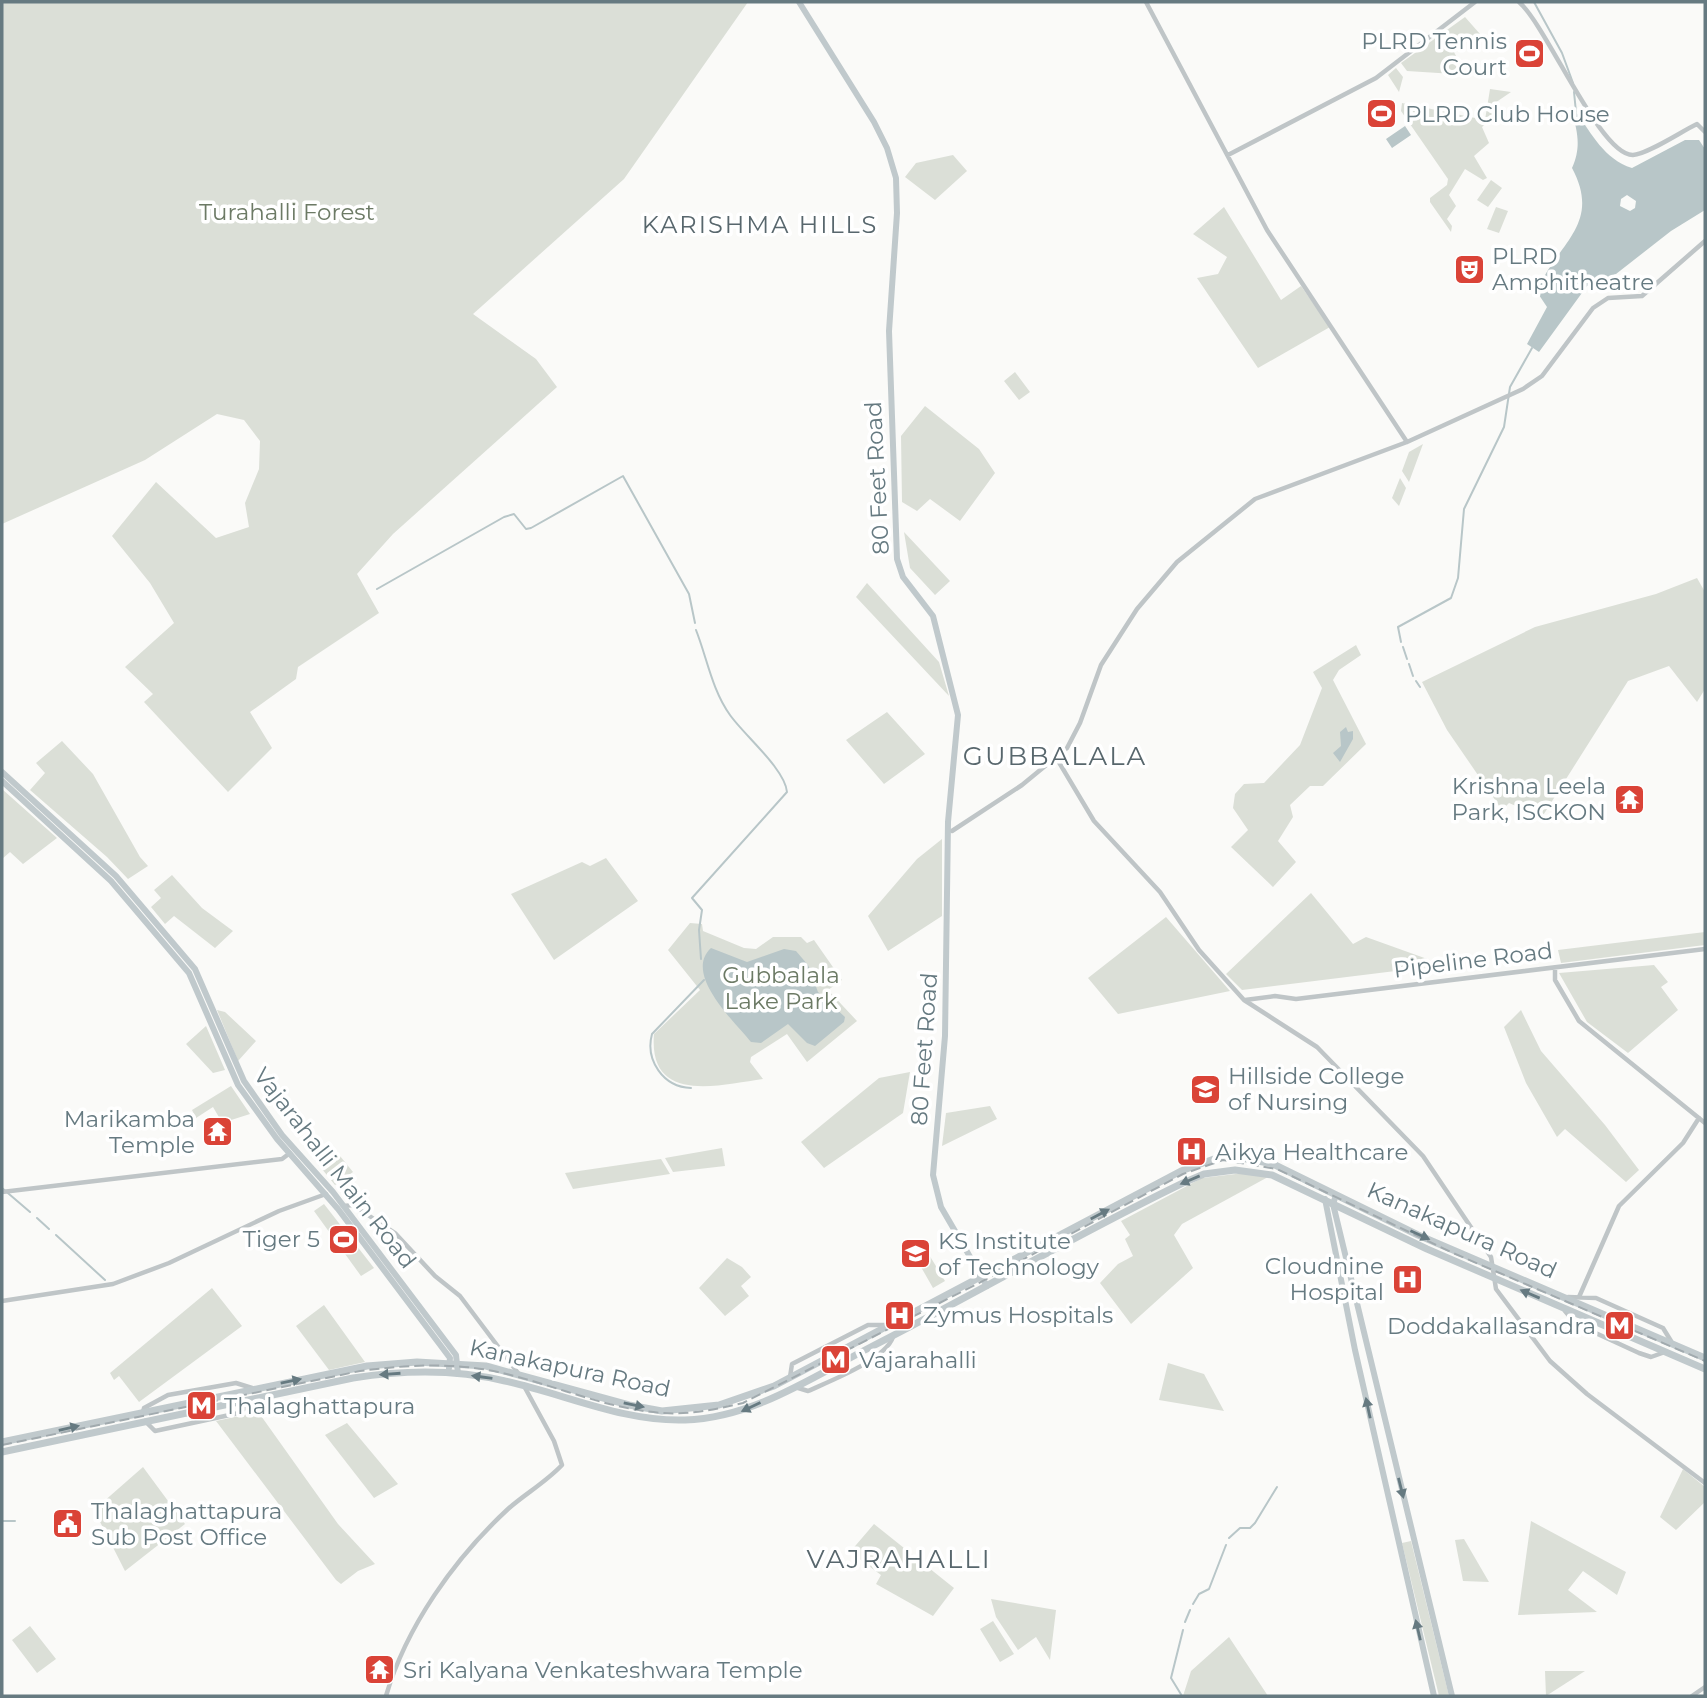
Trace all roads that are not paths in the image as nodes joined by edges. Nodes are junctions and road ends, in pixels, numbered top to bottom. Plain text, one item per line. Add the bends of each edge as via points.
1 (801, 2) edge
2 (1146, 2) edge
3 (1475, 2) edge
4 (1519, 2) edge
5 (1705, 131) edge
6 (1228, 155) junction
7 (1705, 242) edge
8 (1408, 442) junction
9 (1057, 759) junction
10 (2, 772) edge
11 (2, 781) edge
12 (954, 830) junction
13 (1705, 949) edge
14 (1555, 967) junction
15 (1244, 1000) junction
16 (945, 1058) junction
17 (1699, 1118) junction
18 (1705, 1123) edge
19 (294, 1152) junction
20 (1327, 1191) junction
21 (5, 1192) edge
22 (330, 1193) junction
23 (1336, 1195) junction
24 (1325, 1200) junction
25 (1333, 1204) junction
26 (341, 1208) junction
27 (1494, 1267) junction
28 (984, 1277) junction
29 (1493, 1278) junction
30 (988, 1285) junction
31 (1567, 1297) junction
32 (1579, 1297) junction
33 (2, 1301) edge
34 (1674, 1344) junction
35 (1705, 1358) edge
36 (453, 1363) junction
37 (1705, 1369) edge
38 (448, 1372) junction
39 (518, 1373) junction
40 (458, 1374) junction
41 (788, 1378) junction
42 (524, 1386) junction
43 (265, 1387) junction
44 (793, 1387) junction
45 (266, 1397) junction
46 (257, 1399) junction
47 (145, 1421) junction
48 (2, 1442) edge
49 (2, 1452) edge
50 (1705, 1483) edge
51 (1705, 1687) edge
52 (386, 1696) edge
53 (1434, 1696) edge
54 (1452, 1696) edge
55 (1692, 1696) edge

1 - 12 main road, 80 Feet Road via 882,130 899,179 901,214 892,331 897,533 904,573 936,615 961,711
1 - 16 main road, 80 Feet Road via 879,131 897,185 889,331 897,559 903,577 933,616 958,715 948,822
2 - 6 street
3 - 6 street via 1376,78
4 - 5 street via 1535,20 1603,132 1623,152 1634,155 1697,124
6 - 8 street via 1272,239
7 - 8 street via 1642,296 1608,298 1593,308 1542,376 1523,389
8 - 9 street via 1255,499 1177,562 1110,650 1074,738
9 - 12 street
9 - 15 street via 1094,821 1160,892 1199,950
10 - 19 main road, Vajarahalli Main Road via 116,876 195,969 238,1072
11 - 19 main road, Vajarahalli Main Road via 111,881 189,973 232,1075 277,1139
12 - 16 main road, 80 Feet Road
13 - 14 street, Pipeline Road
14 - 15 street, Pipeline Road via 1296,999
14 - 17 street via 1555,980 1579,1021
15 - 27 street via 1317,1047 1423,1156
16 - 28 main road, 80 Feet Road via 935,1188 944,1213
17 - 18 street
17 - 32 street via 1683,1143 1619,1206
19 - 21 street via 282,1159
19 - 22 main road, Vajarahalli Main Road
20 - 23 highway, Kanakapura Road
20 - 24 main road
28 -> 20 highway, Kanakapura Road via 1181,1171 1218,1157 1273,1164
22 - 26 main road, Vajarahalli Main Road
22 - 33 street via 113,1284
23 - 25 main road
23 -> 27 highway, Kanakapura Road
24 - 25 highway, Kanakapura Road
24 -> 30 highway, Kanakapura Road via 1265,1173 1204,1174
53 -> 24 main road
25 - 29 highway, Kanakapura Road
25 -> 54 main road
26 - 36 main road, Vajarahalli Main Road
26 - 39 street via 353,1205 407,1244 460,1296
27 - 29 street
27 - 31 highway, Kanakapura Road
28 - 30 main road, 80 Feet Road
28 - 41 highway, Kanakapura Road
37 -> 29 highway, Kanakapura Road
29 - 50 street via 1496,1289 1550,1361
30 - 44 highway, Kanakapura Road
31 - 32 street, Kanakapura Road
31 - 34 highway, Kanakapura Road
32 - 34 street, Kanakapura Road via 1596,1298 1663,1328
34 - 35 highway, Kanakapura Road
36 - 38 main road
36 - 39 highway, Kanakapura Road
36 - 40 main road
43 -> 36 highway, Kanakapura Road via 367,1366
38 - 40 highway, Kanakapura Road
38 -> 45 highway, Kanakapura Road via 374,1375
39 -> 41 highway, Kanakapura Road via 666,1411 735,1401
42 -> 40 highway, Kanakapura Road
41 - 44 highway
44 -> 42 highway, Kanakapura Road via 735,1414 660,1420
42 - 52 street via 562,1465 491,1526 426,1607 402,1648
43 - 45 highway
48 -> 43 highway, Kanakapura Road
45 - 46 highway, Kanakapura Road
46 - 47 highway, Kanakapura Road
46 - 47 street, Kanakapura Road via 239,1413 191,1424 155,1431
47 - 49 highway, Kanakapura Road
51 - 55 street

